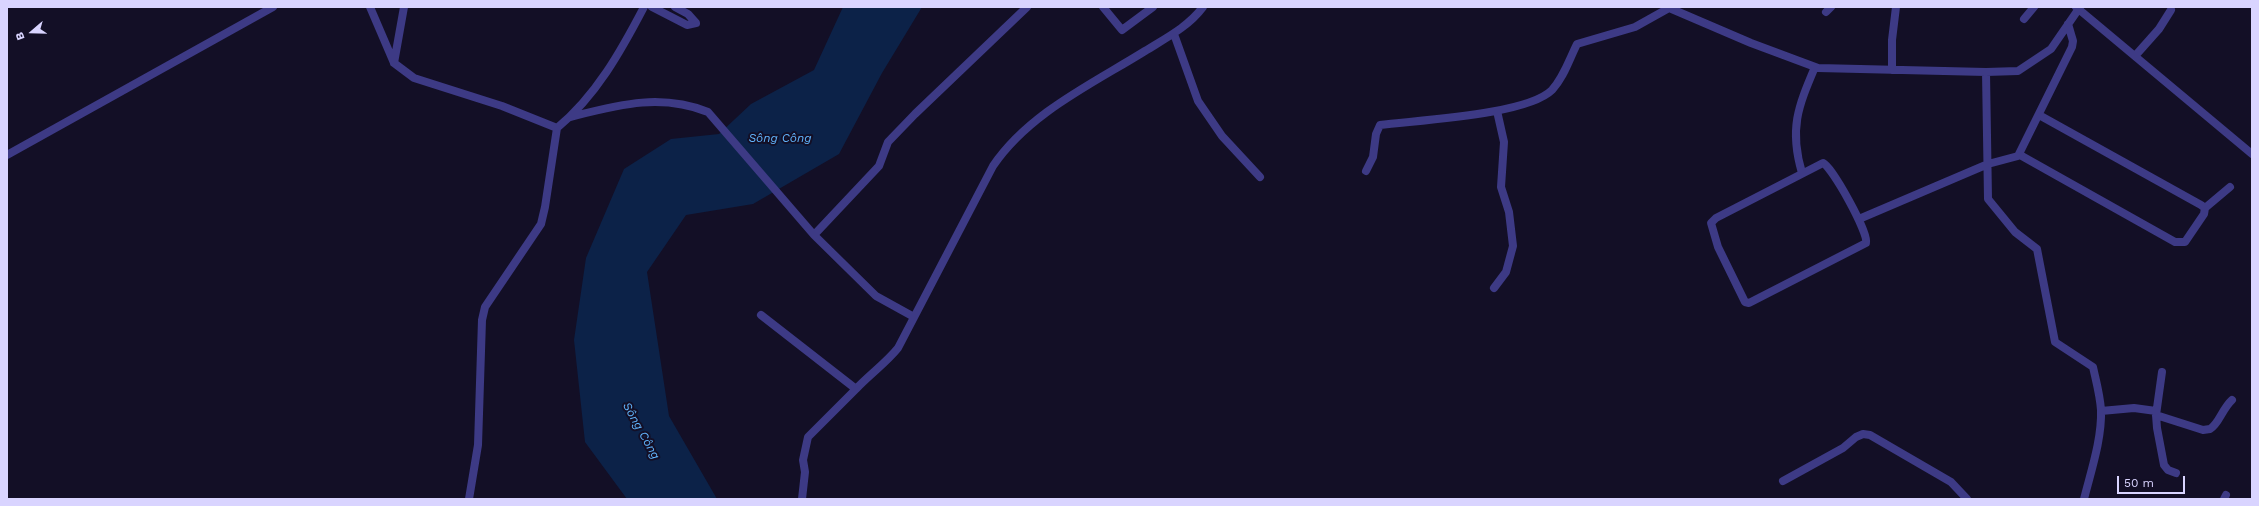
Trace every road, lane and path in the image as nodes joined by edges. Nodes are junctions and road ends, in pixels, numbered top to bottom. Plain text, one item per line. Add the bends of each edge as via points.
1 (273, 7) edge
2 (370, 7) edge
3 (404, 7) edge
4 (644, 7) edge
5 (652, 7) edge
6 (675, 7) edge
7 (1027, 7) edge
8 (1103, 7) edge
9 (1153, 7) edge
10 (1203, 7) edge
11 (1668, 7) edge
12 (1896, 7) edge
13 (2034, 7) edge
14 (2078, 8) edge
15 (1679, 9) edge
16 (2171, 10) dead end
17 (2024, 19) dead end
18 (2068, 24) junction
19 (1174, 34) junction
20 (2135, 56) junction
21 (394, 63) junction
22 (1815, 67) junction
23 (1892, 70) junction
24 (1986, 72) junction
25 (1497, 111) junction
26 (2039, 115) junction
27 (570, 117) junction
28 (557, 128) junction
29 (2020, 154) junction
30 (2252, 154) edge
31 (7, 155) edge
32 (1988, 164) junction
33 (1366, 171) dead end
34 (1802, 173) junction
35 (1260, 177) dead end
36 (2230, 187) dead end
37 (2205, 208) junction
38 (1859, 219) junction
39 (814, 235) junction
40 (1494, 288) dead end
41 (761, 315) dead end
42 (914, 317) junction
43 (2162, 372) dead end
44 (856, 389) junction
45 (2232, 400) dead end
46 (2101, 411) junction
47 (2156, 413) junction
48 (2176, 473) dead end
49 (1783, 481) dead end
50 (469, 499) edge
51 (802, 499) edge
52 (1967, 499) edge
53 (2084, 499) edge

1 - 31 street
2 - 21 street
3 - 21 street
4 - 27 street via 619,54
5 - 6 street via 687,25 696,23 688,14
7 - 39 street via 888,142 879,166
8 - 9 street via 1122,30
10 - 19 street
11 - 15 street
11 - 25 street via 1635,27 1577,44 1564,73 1552,90 1540,99 1521,107
12 - 23 street
13 - 17 street
14 - 18 street
14 - 20 street
15 - 22 street via 1751,43
16 - 20 street via 2159,29
18 - 24 street via 2051,49 2018,71
18 - 26 street via 2073,41 2072,47
19 - 35 street via 1198,101 1225,141
19 - 42 street via 1039,118 1006,147 993,166
20 - 30 street
21 - 28 street via 414,78 502,106
22 - 23 street
22 - 34 street via 1797,110 1795,126
23 - 24 street
24 - 32 street
25 - 33 street via 1380,125 1373,157
25 - 40 street via 1504,142 1501,187 1509,212 1513,246 1506,272
26 - 29 street
26 - 37 street
27 - 28 street
27 - 39 street via 643,101 662,101 708,112
28 - 50 street via 541,224 484,306 478,445
29 - 32 street
29 - 37 street via 2175,242 2185,242 2204,214
32 - 38 street
32 - 46 street via 1988,200 2015,232 2037,249 2055,342 2093,367
34 - 38 street via 1823,163 1827,165
34 - 38 street via 1711,223 1718,247 1745,302 1749,303 1862,246 1867,240
36 - 37 street
39 - 42 street via 876,296
41 - 44 street
42 - 44 street via 890,358
43 - 47 street
44 - 51 street via 808,437 803,460 805,472
45 - 47 street via 2223,408 2210,429 2203,430
46 - 47 street via 2134,408
46 - 53 street via 2096,448
47 - 48 street via 2164,465
49 - 52 street via 1863,434 1870,435 1951,482

